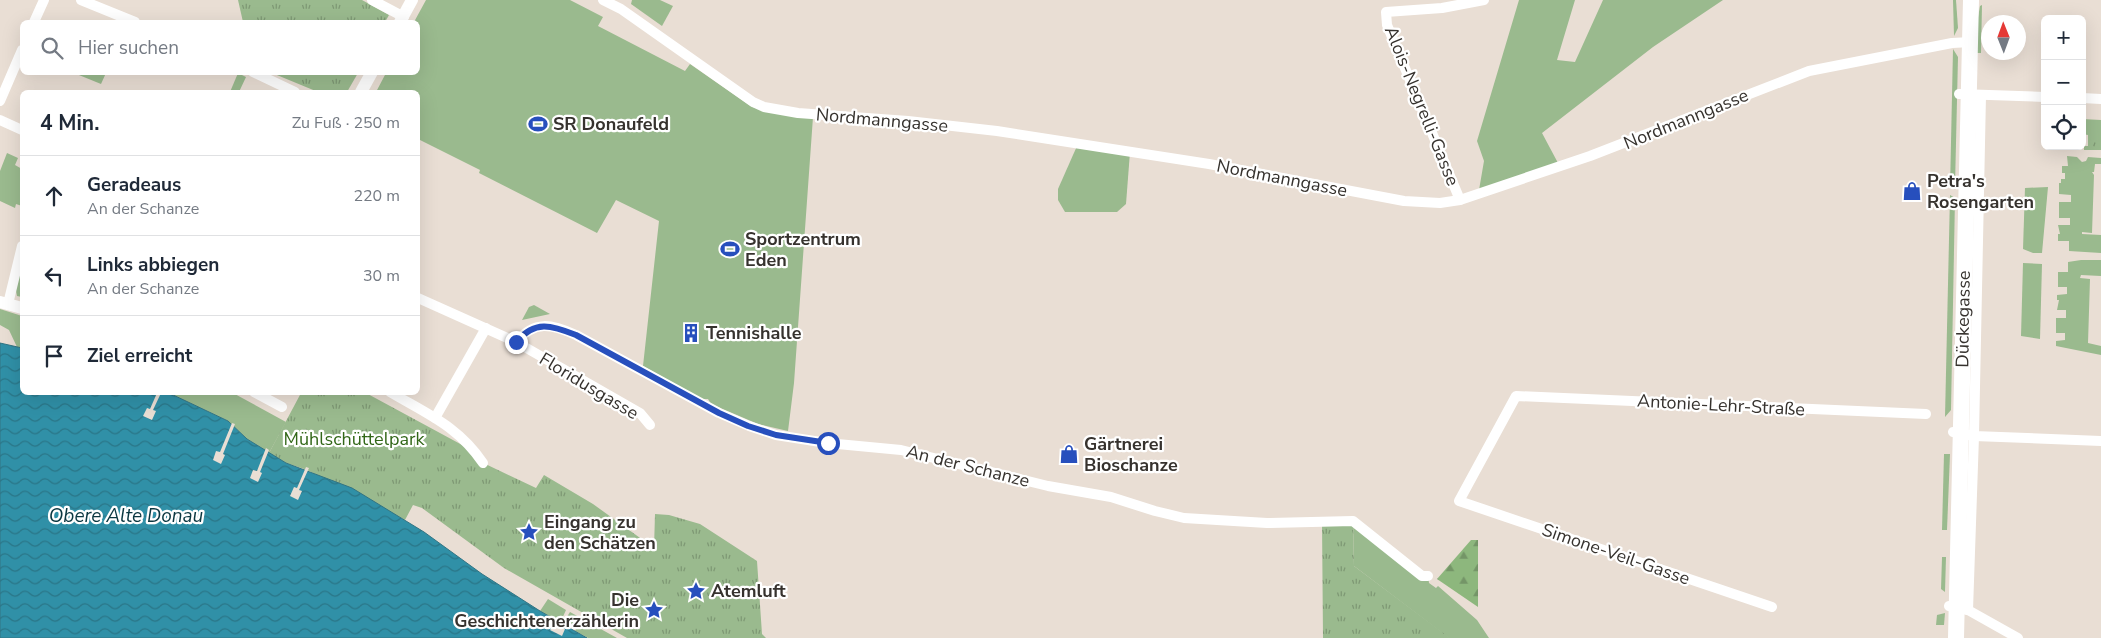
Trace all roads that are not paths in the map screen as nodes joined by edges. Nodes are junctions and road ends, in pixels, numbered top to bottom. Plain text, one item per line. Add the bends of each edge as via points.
1 (44, 0) edge
2 (81, 0) edge
3 (372, 0) edge
4 (412, 0) edge
5 (604, 0) edge
6 (1484, 0) edge
7 (1960, 0) edge
8 (1971, 0) edge
9 (35, 20) edge
10 (130, 20) edge
11 (402, 20) edge
12 (1966, 42) junction
13 (20, 55) edge
14 (259, 75) edge
15 (370, 75) edge
16 (291, 90) edge
17 (362, 90) edge
18 (1970, 94) junction
19 (2041, 97) edge
20 (2086, 98) edge
21 (2101, 99) edge
22 (0, 101) edge
23 (0, 120) edge
24 (20, 129) edge
25 (1460, 200) junction
26 (20, 252) edge
27 (420, 299) edge
28 (4, 303) edge
29 (20, 307) edge
30 (486, 328) junction
31 (516, 342) junction
32 (260, 395) edge
33 (395, 395) edge
34 (282, 407) dead end
35 (1926, 414) dead end
36 (435, 418) junction
37 (650, 425) dead end
38 (1962, 434) junction
39 (2101, 441) edge
40 (483, 462) dead end
41 (1459, 501) joint
42 (1428, 576) dead end
43 (1772, 607) dead end
44 (1958, 608) junction
45 (1947, 638) edge
46 (1956, 638) edge
47 (2018, 638) edge

1 - 9 street
2 - 10 street
3 - 11 street
4 - 11 street
5 - 25 street, Nordmanngasse via 753,102 781,110 997,131 1209,164 1404,202
6 - 25 street, Alois-Negrelli-Gasse via 1442,8 1386,12 1387,25
7 - 12 main road, Dückegasse
8 - 12 main road, Dückegasse
12 - 18 main road, Dückegasse
12 - 25 street, Nordmanngasse via 1809,70 1590,156
13 - 22 street
14 - 16 street
15 - 17 street
18 - 19 street
18 - 38 main road, Dückegasse
20 - 21 street
23 - 24 street
26 - 28 street
27 - 30 street, Floridusgasse
28 - 29 street
30 - 31 street, Floridusgasse
30 - 36 street
31 - 37 street, Floridusgasse via 640,413
31 - 42 street, An der Schanze via 537,326 555,326 719,413 776,435 901,450 1030,482 1111,497 1184,518 1268,523 1353,521 1422,576
32 - 34 street
33 - 36 street
35 - 41 street, Antonie-Lehr-Straße via 1516,396
36 - 40 street via 462,436
38 - 39 street
38 - 44 main road, Dückegasse
41 - 43 street, Simone-Veil-Gasse
44 - 45 main road, Dückegasse
44 - 46 main road, Dückegasse
44 - 47 street

